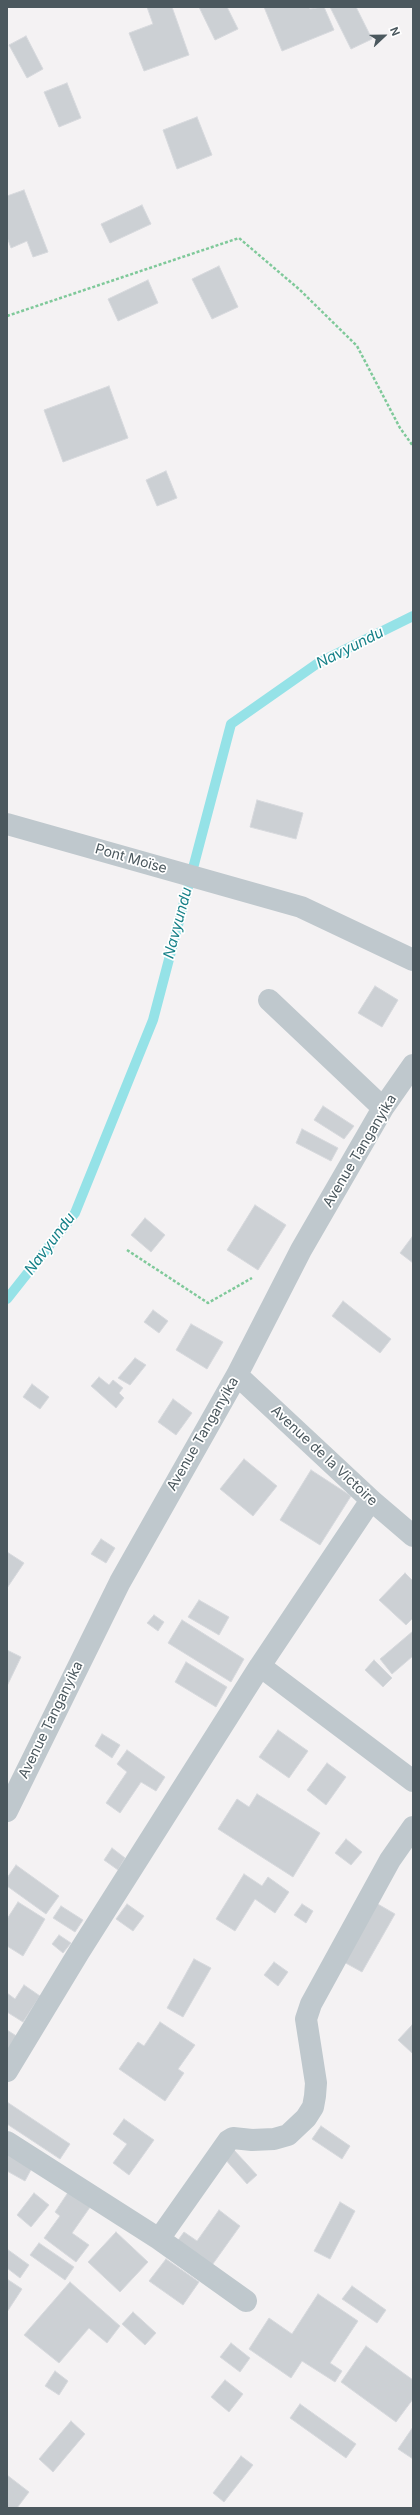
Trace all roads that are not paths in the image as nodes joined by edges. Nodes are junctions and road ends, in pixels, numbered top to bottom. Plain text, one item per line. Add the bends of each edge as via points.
1 (7, 824) edge
2 (413, 960) edge
3 (269, 1000) dead end
4 (413, 1065) edge
5 (383, 1108) junction
6 (237, 1375) junction
7 (371, 1500) junction
8 (413, 1536) edge
9 (260, 1666) junction
10 (413, 1781) edge
11 (7, 1811) edge
12 (413, 1827) edge
13 (7, 2071) edge
14 (7, 2142) edge
15 (159, 2239) junction
16 (246, 2301) dead end

1 - 2 street, Pont Moïse via 301,907
3 - 5 street
4 - 5 street, Avenue Tanganyika
5 - 6 street, Avenue Tanganyika via 301,1250
6 - 7 street, Avenue de la Victoire
6 - 11 street, Avenue Tanganyika via 120,1582
7 - 8 street, Avenue de la Victoire
7 - 9 street
9 - 10 street
9 - 13 street via 78,1952
12 - 15 street via 390,1860 311,2004 306,2019 316,2083 312,2107 306,2118 288,2135 274,2139 233,2138 228,2141
14 - 15 street
15 - 16 street

